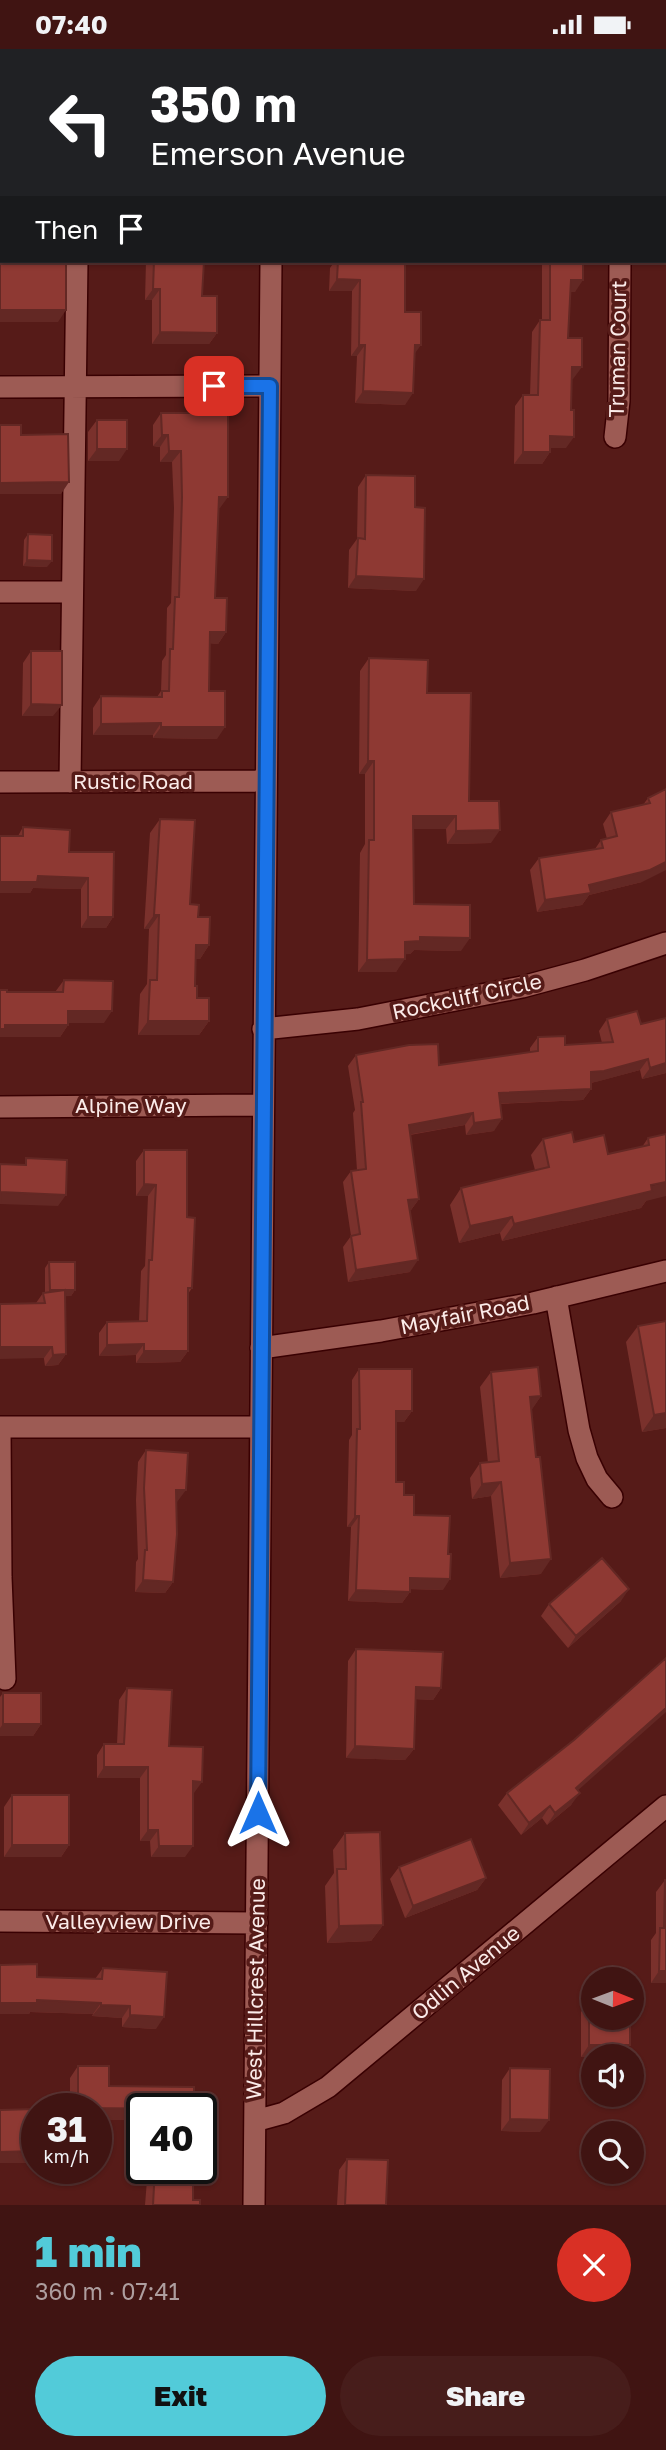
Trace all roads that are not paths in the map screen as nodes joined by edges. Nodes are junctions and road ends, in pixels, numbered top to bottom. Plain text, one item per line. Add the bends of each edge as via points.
1 (77, 263) edge
2 (271, 263) edge
3 (620, 263) edge
4 (77, 386) junction
5 (270, 386) junction
6 (0, 387) edge
7 (615, 437) dead end
8 (0, 592) edge
9 (72, 592) junction
10 (266, 781) junction
11 (0, 782) edge
12 (70, 782) junction
13 (666, 943) edge
14 (263, 1029) junction
15 (263, 1105) junction
16 (0, 1107) edge
17 (666, 1271) edge
18 (556, 1297) junction
19 (261, 1348) junction
20 (0, 1427) edge
21 (260, 1427) junction
22 (612, 1497) dead end
23 (5, 1679) dead end
24 (666, 1806) edge
25 (0, 1921) edge
26 (257, 1923) junction
27 (255, 2121) junction
28 (254, 2205) edge

1 - 4 street
2 - 5 street, West Hillcrest Avenue
3 - 7 street, Truman Court
4 - 5 street
4 - 6 street
4 - 9 street
5 - 10 street, West Hillcrest Avenue
8 - 9 street
9 - 12 street
10 - 12 street, Rustic Road
10 - 14 street, West Hillcrest Avenue
11 - 12 street, Rustic Road
13 - 14 street, Rockcliff Circle via 522,987 358,1019
14 - 15 street, West Hillcrest Avenue
15 - 16 street, Alpine Way
15 - 19 street, West Hillcrest Avenue
17 - 18 street, Mayfair Road
18 - 19 street, Mayfair Road via 381,1332
18 - 22 street via 579,1430 597,1479
19 - 21 street, West Hillcrest Avenue
20 - 21 street
20 - 23 street
21 - 26 street, West Hillcrest Avenue
24 - 27 street, Odlin Avenue via 328,2087 284,2113
25 - 26 street, Valleyview Drive
26 - 27 street, West Hillcrest Avenue
27 - 28 street, West Hillcrest Avenue

